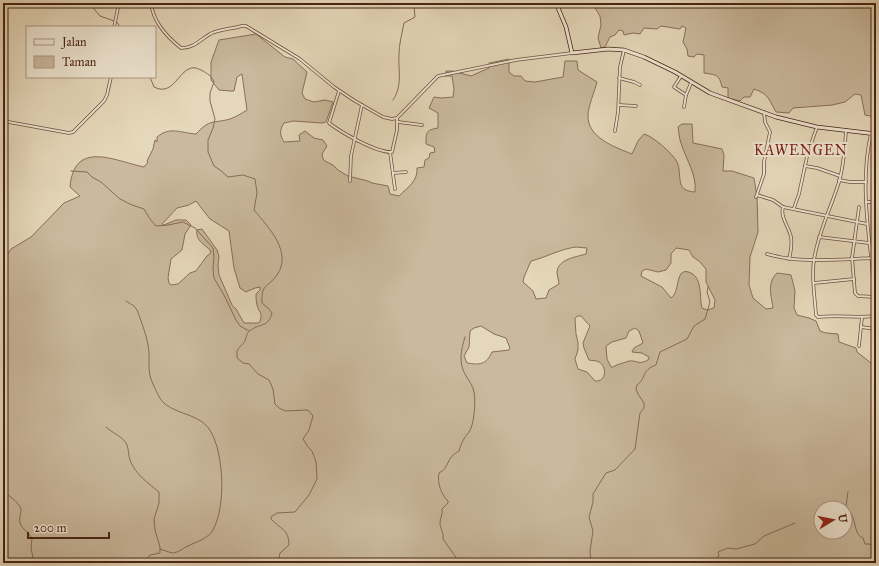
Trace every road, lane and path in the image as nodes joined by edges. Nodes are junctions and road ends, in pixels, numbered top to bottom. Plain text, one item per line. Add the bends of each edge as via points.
1 (119, 3) edge
2 (151, 3) edge
3 (556, 3) edge
4 (115, 26) edge
5 (624, 50) junction
6 (572, 53) junction
7 (681, 76) junction
8 (111, 78) edge
9 (619, 78) junction
10 (691, 83) junction
11 (640, 85) dead end
12 (339, 91) junction
13 (686, 95) junction
14 (362, 105) junction
15 (619, 105) junction
16 (636, 106) dead end
17 (684, 107) dead end
18 (764, 112) junction
19 (397, 118) junction
20 (3, 121) edge
21 (397, 122) junction
22 (422, 125) dead end
23 (817, 128) junction
24 (846, 130) junction
25 (615, 131) dead end
26 (872, 133) junction
27 (876, 134) edge
28 (355, 140) junction
29 (390, 152) junction
30 (805, 166) junction
31 (406, 172) dead end
32 (393, 173) junction
33 (840, 176) junction
34 (839, 180) junction
35 (350, 181) dead end
36 (866, 182) junction
37 (395, 190) dead end
38 (867, 202) junction
39 (876, 202) edge
40 (783, 207) junction
41 (858, 207) dead end
42 (794, 208) junction
43 (826, 216) junction
44 (857, 222) junction
45 (867, 224) junction
46 (819, 236) junction
47 (854, 241) junction
48 (869, 243) junction
49 (767, 254) dead end
50 (852, 258) junction
51 (871, 258) junction
52 (876, 258) edge
53 (789, 259) junction
54 (814, 260) junction
55 (854, 279) junction
56 (814, 283) junction
57 (875, 289) edge
58 (875, 297) junction
59 (876, 304) edge
60 (876, 312) edge
61 (876, 316) edge
62 (862, 318) junction
63 (861, 327) junction
64 (876, 329) edge
65 (859, 346) dead end

1 - 4 street
2 - 12 street via 158,22 181,48 195,45 213,33 244,26 300,59
3 - 6 main road via 566,27
5 - 6 main road
5 - 7 main road
5 - 9 street
6 - 19 street via 516,60 440,76 434,79
7 - 10 main road
7 - 13 street via 674,87
8 - 20 street via 104,101 73,132
9 - 11 street
9 - 15 street
10 - 13 street
10 - 18 main road via 726,100
12 - 14 street
12 - 28 street via 329,123
13 - 17 street
14 - 19 street via 383,117
14 - 28 street
15 - 16 street
15 - 25 street
18 - 23 main road
18 - 40 street via 764,119 770,132 764,174 756,196 773,200
19 - 21 street
21 - 22 street
21 - 29 street via 393,151
23 - 24 main road
23 - 30 street
24 - 26 main road
24 - 33 street
26 - 27 main road
26 - 36 street via 867,150
28 - 29 street
28 - 35 street
29 - 32 street
30 - 33 street
30 - 42 street
31 - 32 street
32 - 37 street
33 - 34 street
34 - 36 street
34 - 43 street
36 - 38 street
38 - 39 street
38 - 45 street
40 - 42 street
40 - 53 street via 784,219 791,238
41 - 44 street
42 - 43 street
43 - 44 street
43 - 46 street
44 - 45 street
44 - 47 street
45 - 48 street
46 - 47 street
46 - 54 street
47 - 48 street
47 - 50 street
48 - 51 street
49 - 53 street
50 - 51 street
50 - 54 street
50 - 55 street
51 - 52 street
51 - 57 street
53 - 54 street
54 - 56 street
55 - 56 street
55 - 58 street via 857,296
56 - 62 street via 817,317 839,315
57 - 58 street
58 - 59 street
59 - 60 street
61 - 62 street
62 - 63 street
63 - 64 street
63 - 65 street

